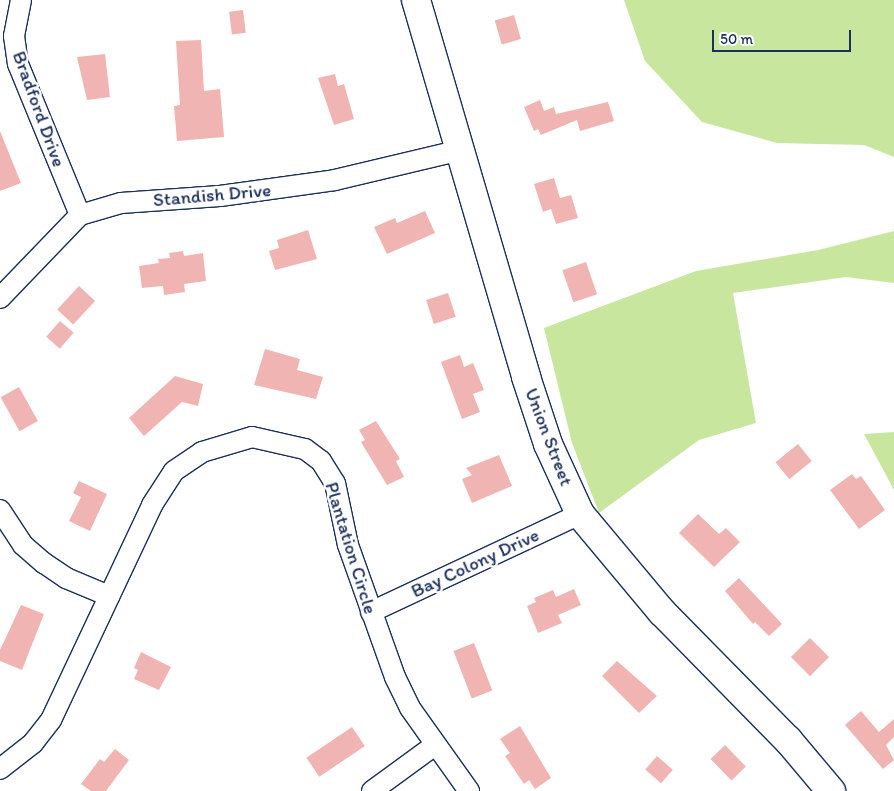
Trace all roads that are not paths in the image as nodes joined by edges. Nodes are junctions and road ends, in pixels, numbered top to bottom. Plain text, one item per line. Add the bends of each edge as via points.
1 (20, 0) edge
2 (416, 0) edge
3 (457, 151) junction
4 (80, 215) junction
5 (0, 298) edge
6 (0, 510) edge
7 (580, 514) junction
8 (109, 596) junction
9 (371, 612) junction
10 (435, 745) junction
11 (0, 769) edge
12 (372, 791) edge
13 (469, 791) edge
14 (831, 791) edge

1 - 4 street, Bradford Drive via 14,36 18,64
2 - 3 main road, Union Street
3 - 4 street, Standish Drive via 334,180 220,196 122,203
3 - 7 main road, Union Street via 548,444
4 - 5 street
6 - 8 street via 23,545 44,563 66,578
7 - 9 street, Bay Colony Drive
7 - 14 main road, Union Street via 662,612 788,740
8 - 9 street, Plantation Circle via 152,504 174,471 202,452 252,437 305,449 321,461 334,483 348,545
8 - 11 street, Plantation Circle via 51,720 33,743
9 - 10 street, Plantation Circle via 399,684
10 - 12 street
10 - 13 street, Plantation Circle

